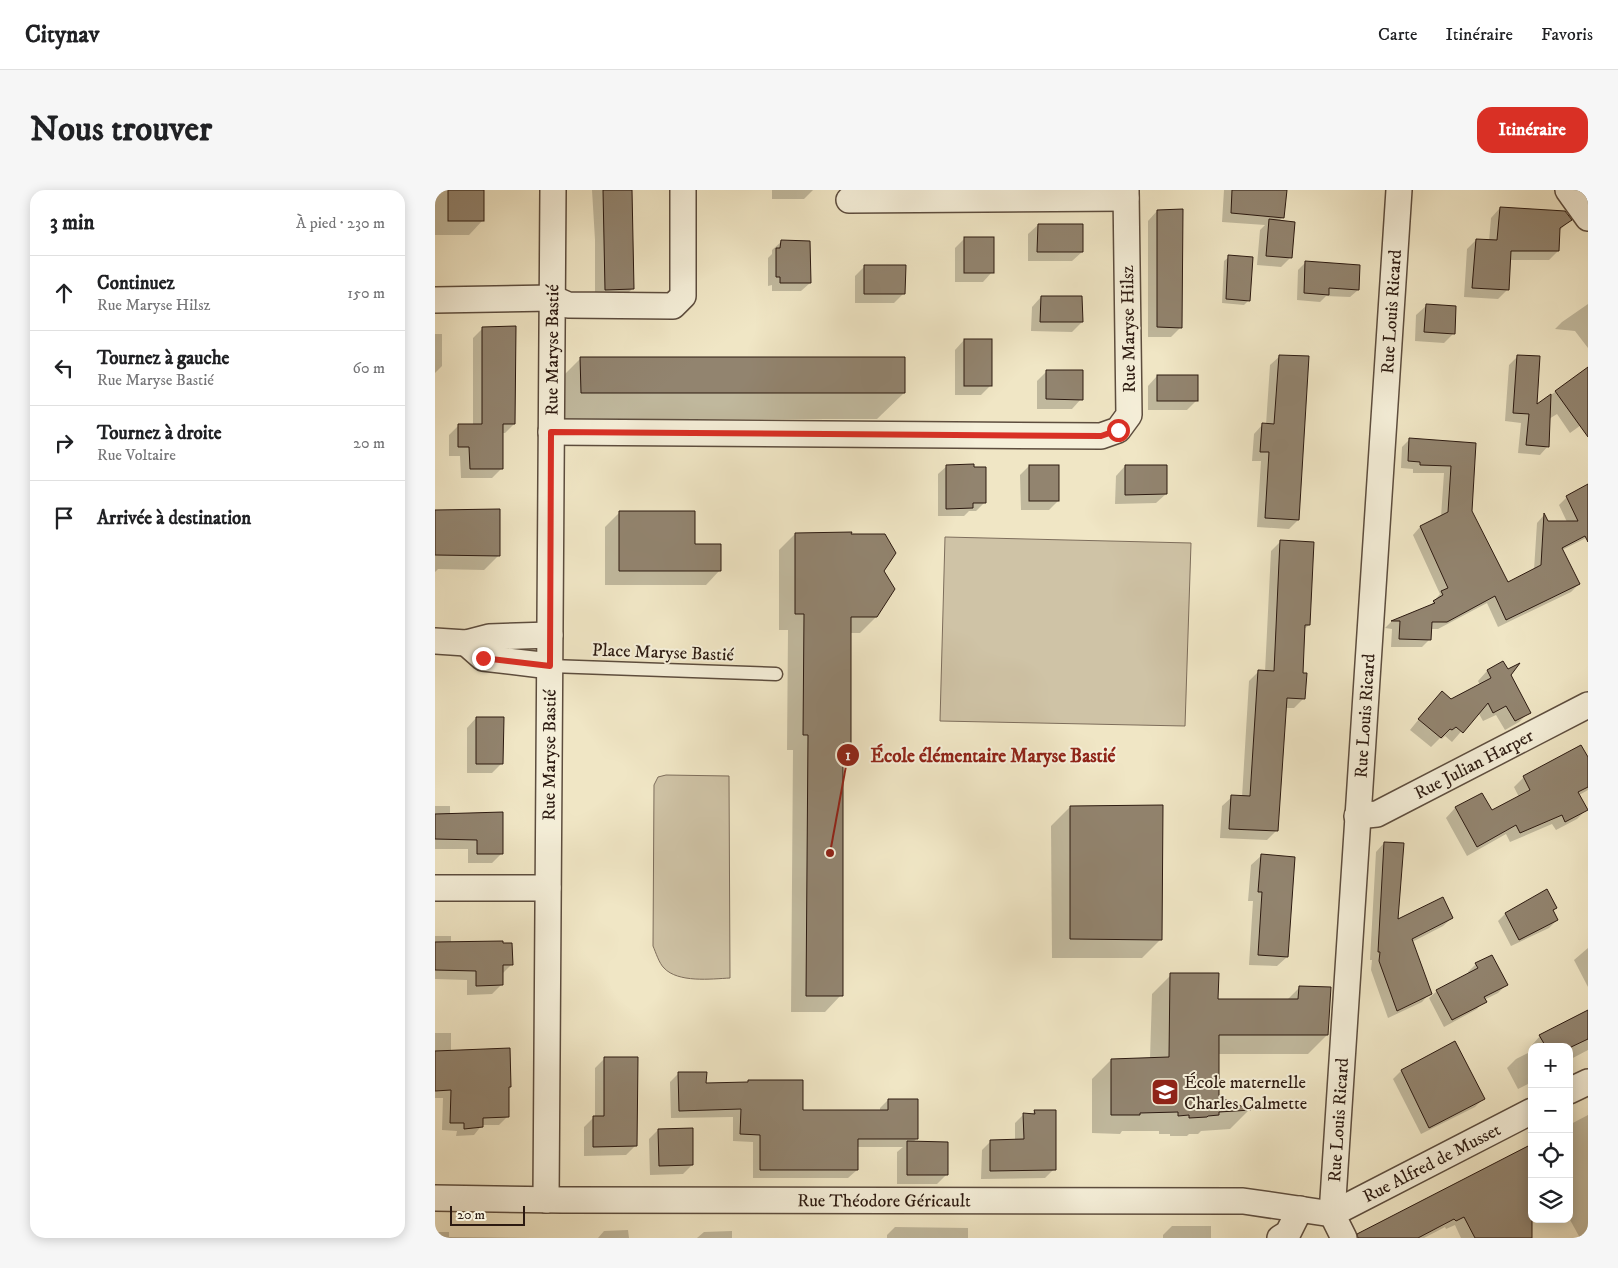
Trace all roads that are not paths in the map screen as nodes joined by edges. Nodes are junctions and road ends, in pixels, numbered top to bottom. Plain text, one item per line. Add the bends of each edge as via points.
1 (553, 190) edge
2 (683, 190) edge
3 (1399, 190) edge
4 (1568, 190) edge
5 (1126, 194) edge
6 (849, 200) dead end
7 (1588, 218) edge
8 (552, 298) junction
9 (435, 300) edge
10 (551, 432) junction
11 (550, 634) junction
12 (435, 641) edge
13 (466, 643) junction
14 (550, 666) junction
15 (776, 674) dead end
16 (1588, 705) edge
17 (1357, 816) junction
18 (435, 888) edge
19 (548, 888) junction
20 (1588, 1082) edge
21 (1573, 1089) edge
22 (1528, 1113) edge
23 (435, 1198) edge
24 (546, 1200) junction
25 (1300, 1209) junction
26 (1332, 1214) junction
27 (1279, 1238) edge
28 (1344, 1238) edge

1 - 8 street, Rue Maryse Bastié
2 - 8 street via 683,296 673,306 568,305
3 - 17 street, Rue Louis Ricard
4 - 7 street
5 - 6 street, Rue Maryse Hilsz
5 - 10 street, Rue Maryse Hilsz via 1129,415 1118,430 1101,436
8 - 9 street
8 - 10 street, Rue Maryse Bastié
10 - 11 street, Rue Maryse Bastié
11 - 13 street via 489,637
11 - 14 street, Rue Maryse Bastié
12 - 13 street
13 - 14 street via 483,658
14 - 15 lane, Place Maryse Bastié
14 - 19 street, Rue Maryse Bastié
16 - 17 street, Rue Julian Harper via 1377,814
17 - 26 street, Rue Louis Ricard
18 - 19 street
19 - 24 street, Rue Maryse Bastié
20 - 21 street
22 - 26 street, Rue Alfred de Musset
23 - 24 street, Rue Théodore Géricault
24 - 25 street, Rue Théodore Géricault via 1243,1202
25 - 26 street, Rue Théodore Géricault
25 - 27 street via 1288,1233
26 - 28 street

